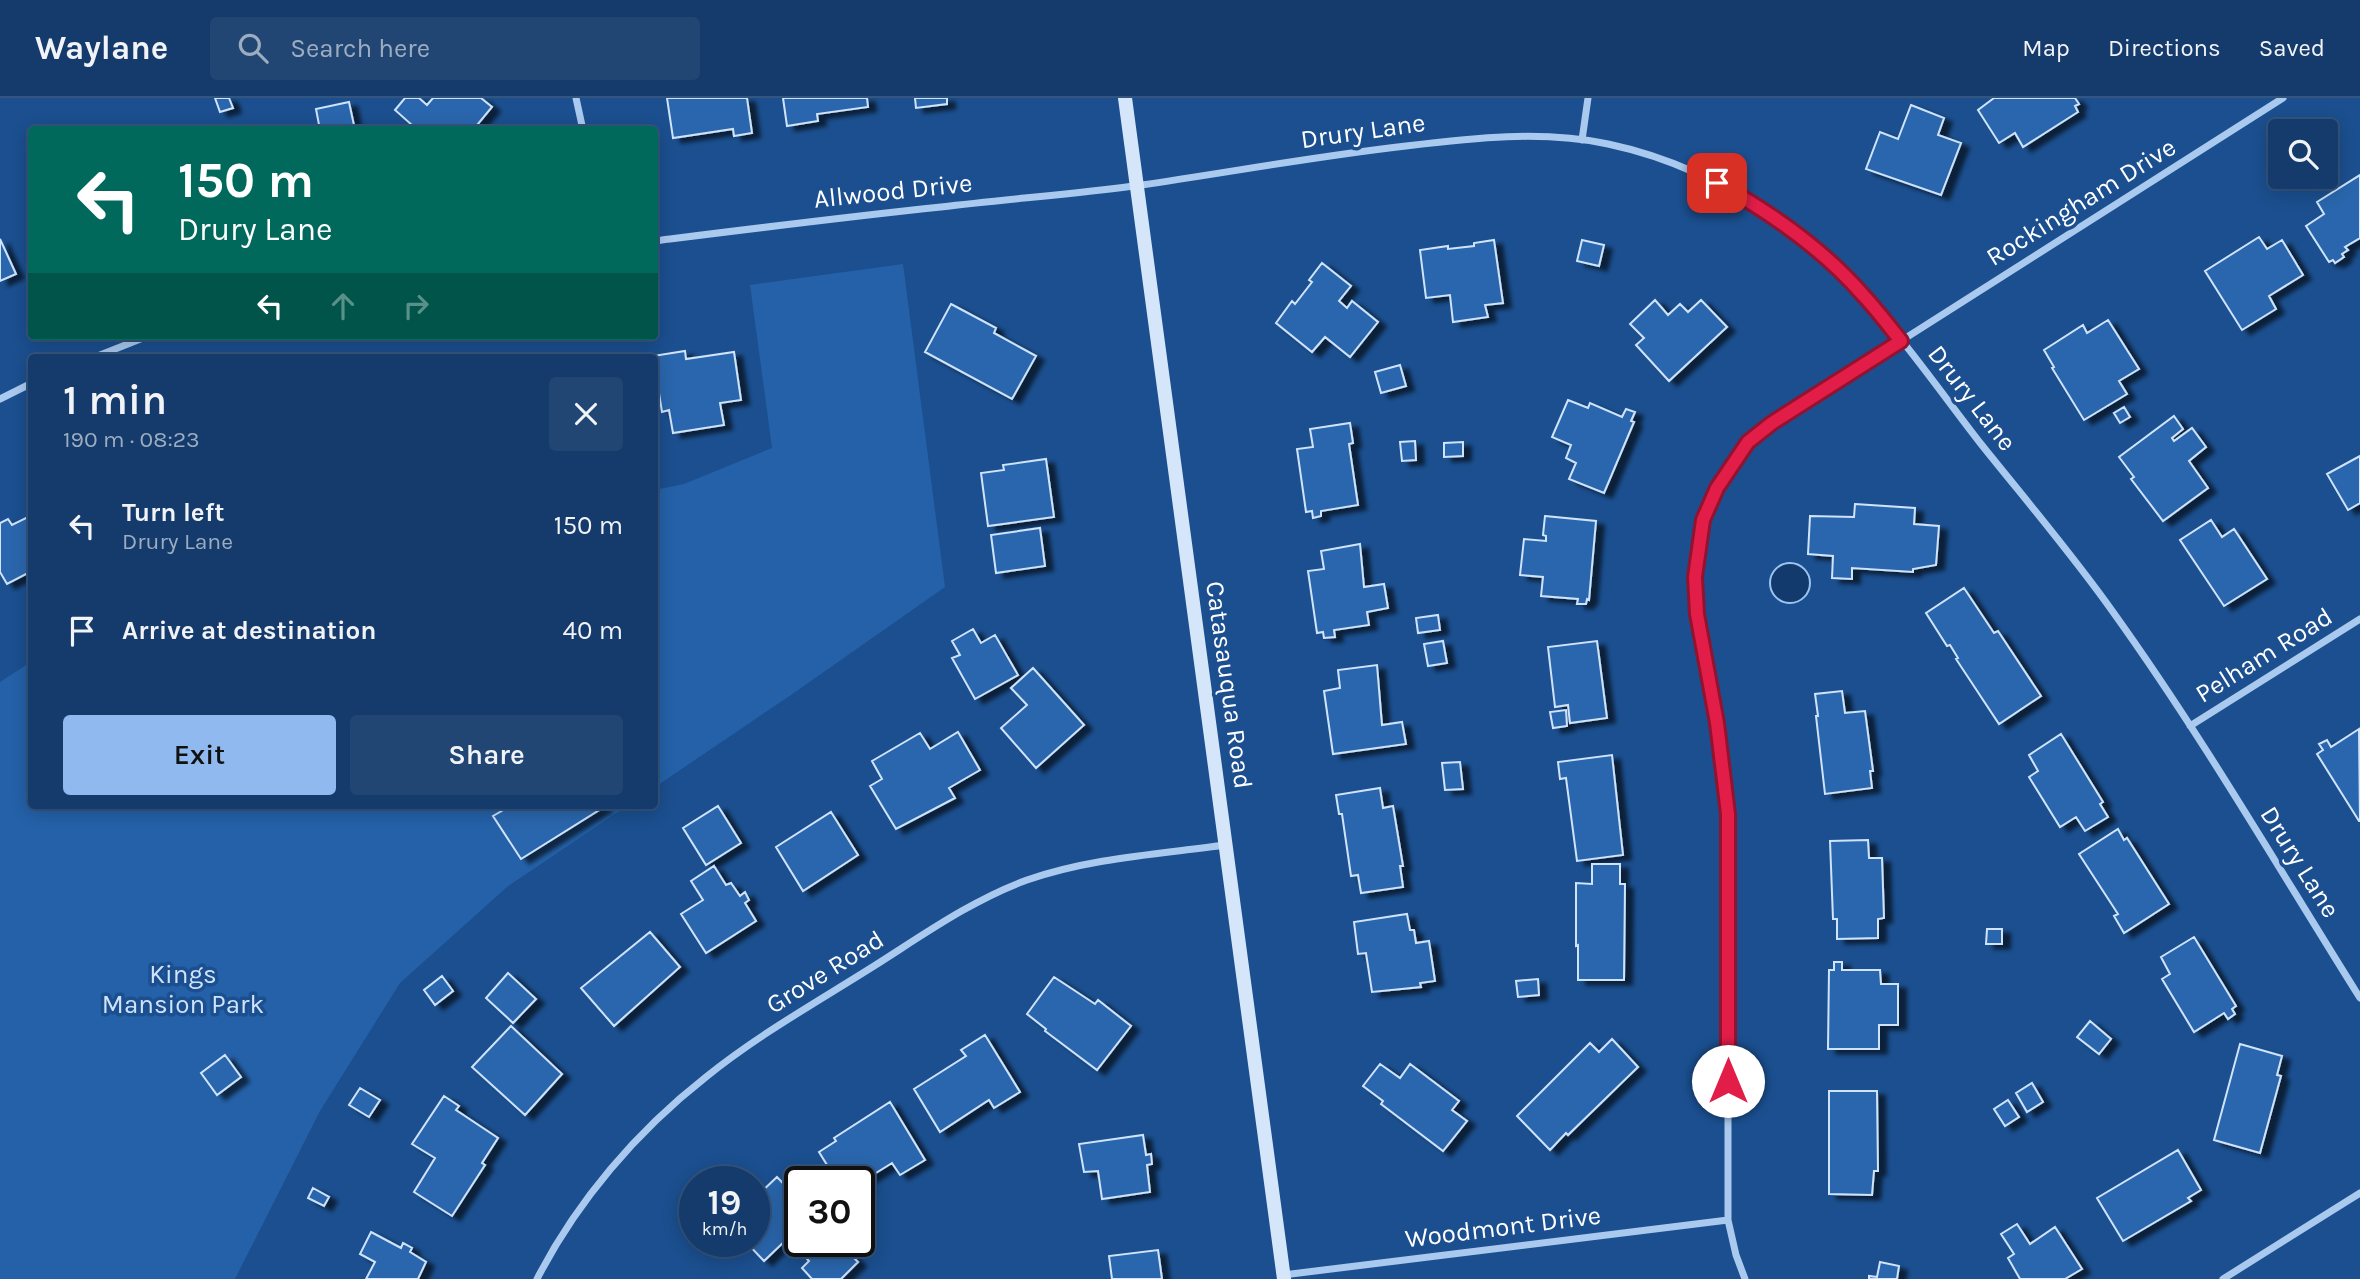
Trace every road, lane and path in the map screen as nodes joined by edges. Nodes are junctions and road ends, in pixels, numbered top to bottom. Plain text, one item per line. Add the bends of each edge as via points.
1 (576, 98) edge
2 (1125, 98) edge
3 (1588, 98) edge
4 (2283, 98) edge
5 (582, 126) edge
6 (1582, 140) junction
7 (1137, 186) junction
8 (658, 240) edge
9 (138, 340) edge
10 (1901, 341) junction
11 (103, 354) edge
12 (28, 385) edge
13 (0, 399) edge
14 (2360, 619) edge
15 (2190, 726) junction
16 (1225, 845) junction
17 (2360, 998) edge
18 (2360, 1193) edge
19 (1728, 1220) junction
20 (1284, 1277) edge
21 (537, 1279) edge
22 (1745, 1279) edge
23 (2223, 1279) edge

1 - 5 street
2 - 7 street, Catasauqua Road
3 - 6 street
4 - 10 street, Rockingham Drive
6 - 7 street, Drury Lane via 1480,137
6 - 10 street, Drury Lane via 1670,162 1740,195 1824,257 1862,293
7 - 8 street, Allwood Drive
7 - 16 street, Catasauqua Road
9 - 11 street
10 - 15 street, Drury Lane via 2111,610
10 - 19 street, Rockingham Drive via 1748,442 1717,488 1697,547 1697,614 1728,814
12 - 13 street
14 - 15 street, Pelham Road
15 - 17 street, Drury Lane
16 - 20 street, Catasauqua Road
16 - 21 street, Grove Road via 1088,865 1027,880 970,906 788,1020 661,1115 583,1204
18 - 23 street
19 - 20 street, Woodmont Drive
19 - 22 street, Rockingham Drive

